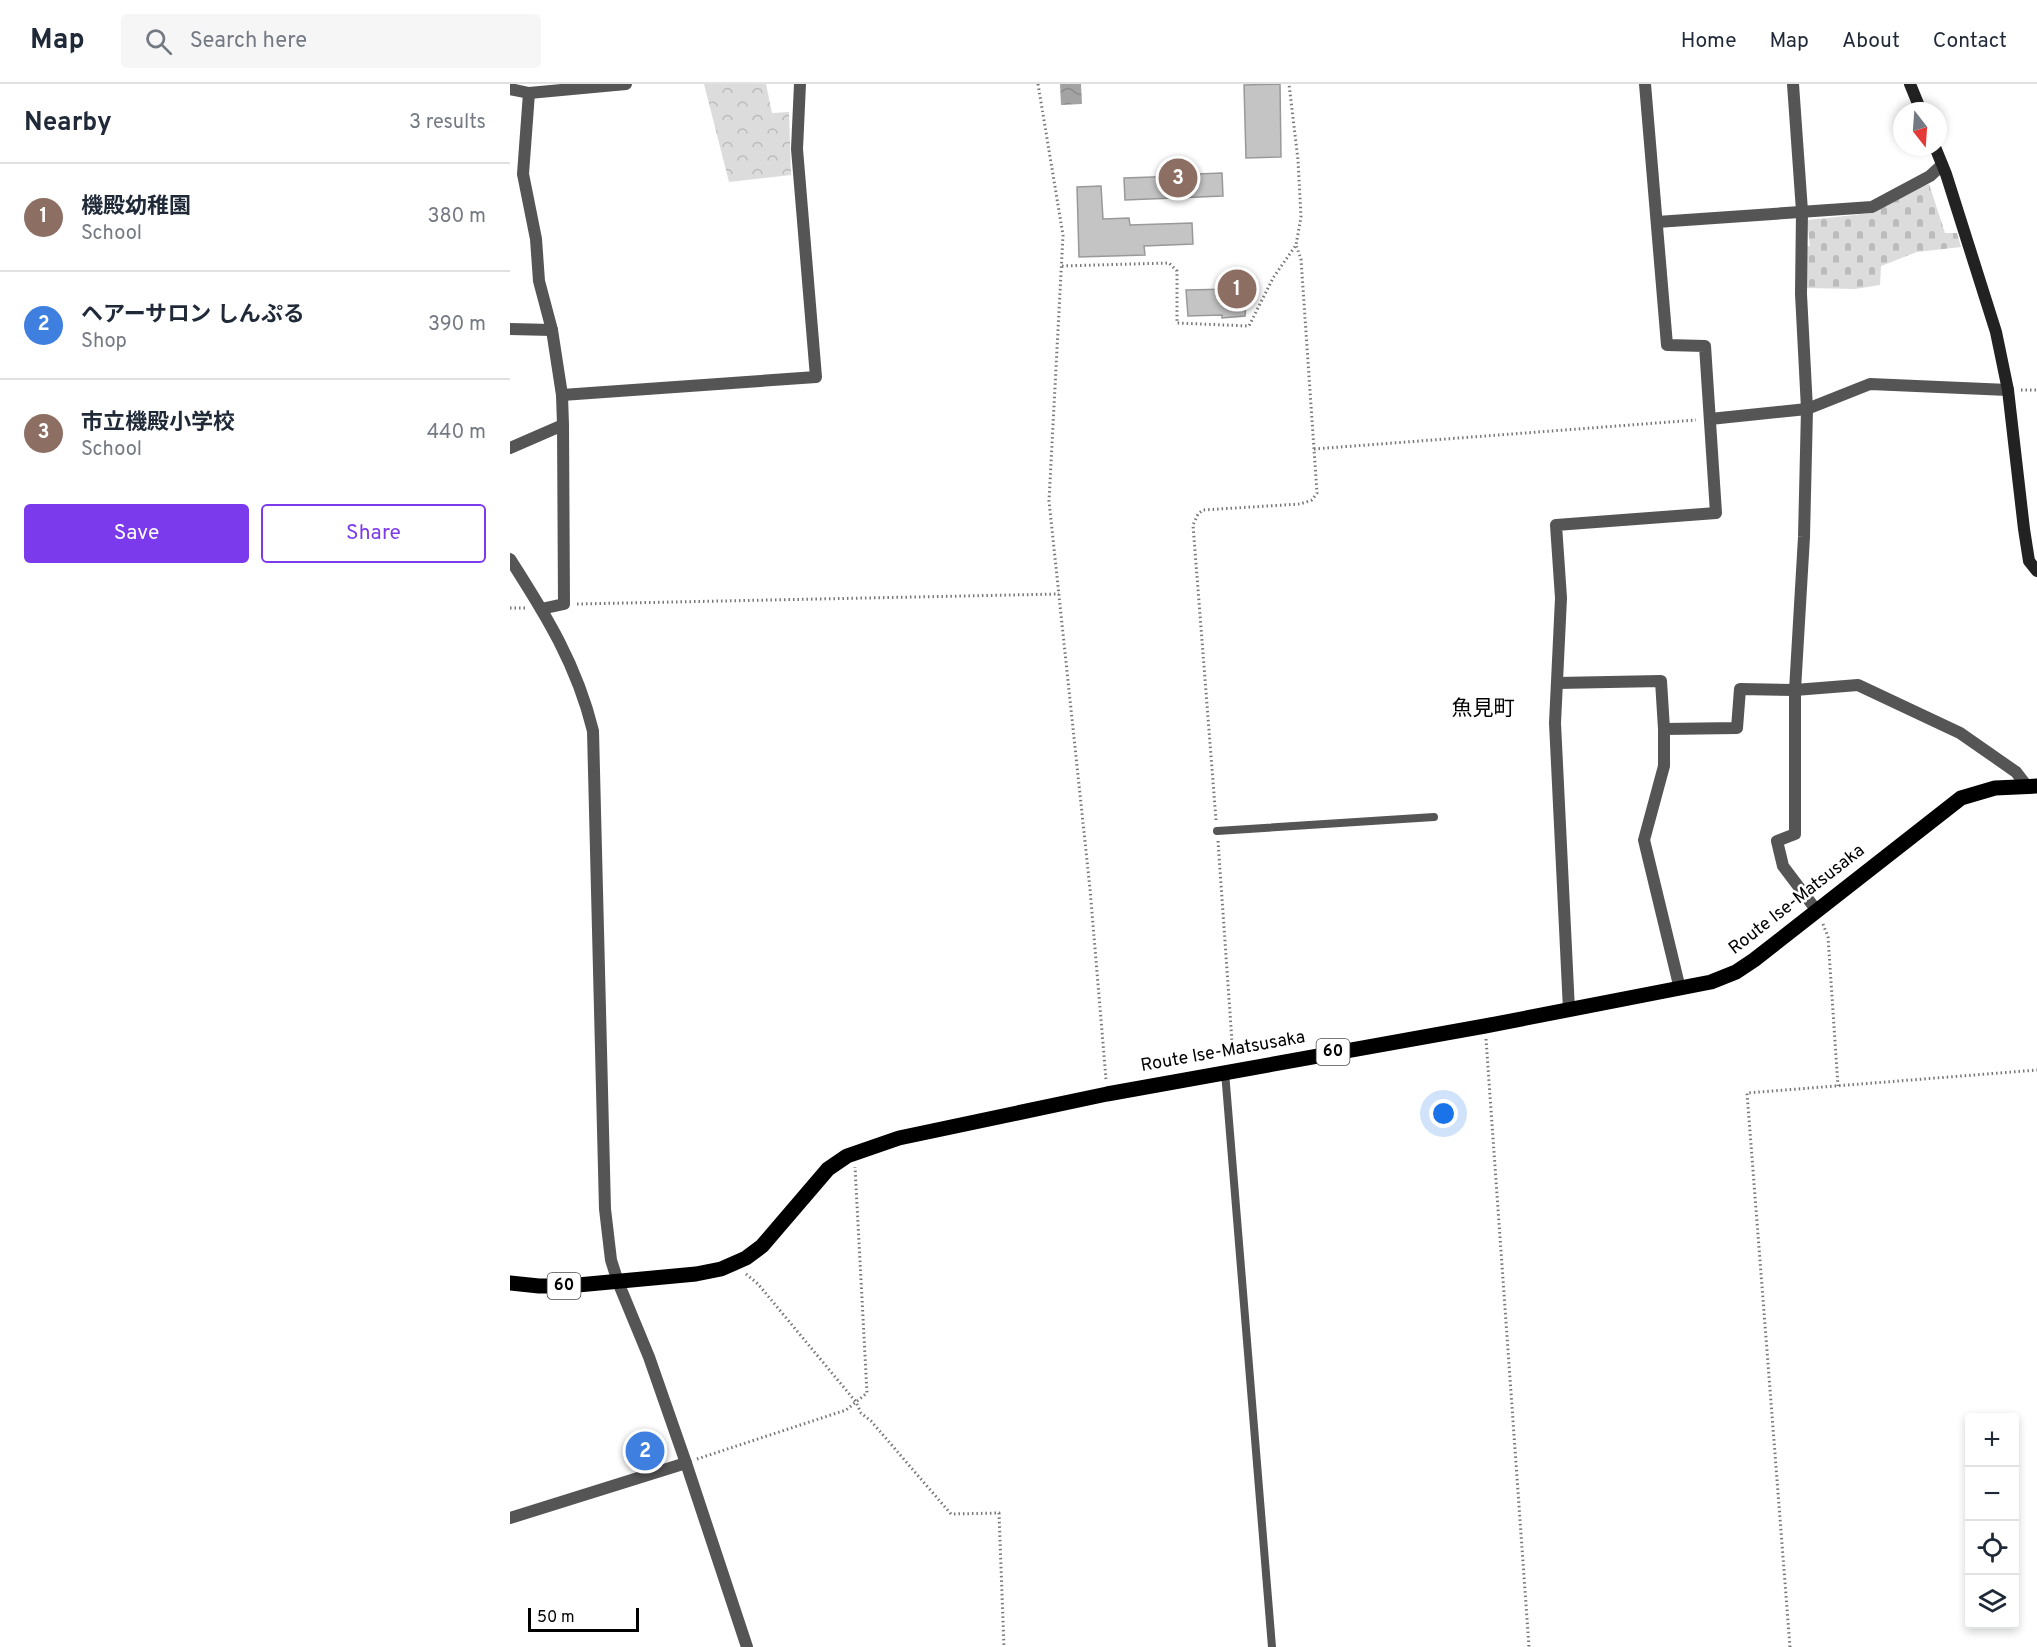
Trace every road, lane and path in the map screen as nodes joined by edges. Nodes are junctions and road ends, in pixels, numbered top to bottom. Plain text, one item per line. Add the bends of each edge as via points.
1 (626, 84) edge
2 (800, 84) edge
3 (1038, 84) edge
4 (1289, 84) edge
5 (1645, 84) edge
6 (1793, 84) edge
7 (1910, 84) edge
8 (510, 89) edge
9 (529, 93) junction
10 (1917, 102) edge
11 (1938, 156) edge
12 (1942, 165) junction
13 (1802, 211) junction
14 (1657, 222) junction
15 (1296, 245) junction
16 (1062, 266) junction
17 (510, 329) edge
18 (552, 330) junction
19 (2008, 390) junction
20 (562, 395) junction
21 (1807, 409) junction
22 (1710, 419) junction
23 (563, 424) junction
24 (510, 448) edge
25 (1314, 449) junction
26 (510, 559) edge
27 (2037, 571) edge
28 (1059, 594) junction
29 (564, 604) junction
30 (542, 609) junction
31 (1557, 683) junction
32 (1795, 690) junction
33 (1664, 729) junction
34 (2031, 786) edge
35 (1434, 817) dead end
36 (1217, 831) junction
37 (1817, 911) junction
38 (1680, 989) junction
39 (1569, 1010) junction
40 (1485, 1026) junction
41 (2037, 1070) edge
42 (1229, 1071) junction
43 (1838, 1086) junction
44 (1107, 1094) junction
45 (847, 1156) junction
46 (732, 1264) junction
47 (618, 1282) junction
48 (510, 1283) edge
49 (856, 1402) junction
50 (686, 1463) junction
51 (510, 1518) edge
52 (747, 1647) edge
53 (1004, 1647) edge
54 (1272, 1647) edge
55 (1528, 1647) edge
56 (1790, 1647) edge

1 - 9 street
2 - 20 street via 797,149 816,377
3 - 16 path via 1062,235
4 - 15 path via 1301,217
5 - 14 street
6 - 13 street
7 - 10 main road
8 - 9 street
9 - 18 street via 523,174 536,240 539,281
11 - 12 main road
12 - 13 street via 1930,176 1872,207
12 - 19 main road via 1996,332
13 - 14 street
13 - 21 street via 1801,294
14 - 22 street via 1667,345 1704,346
15 - 16 path via 1273,278 1249,326 1177,323 1177,271 1168,263
15 - 25 path via 1302,259
16 - 28 path via 1049,501
17 - 18 street
18 - 20 street
19 - 21 street via 1870,384
19 - 27 main road via 2024,529 2030,561
20 - 23 street
21 - 22 street
21 - 32 street
22 - 25 path
22 - 31 street via 1716,513 1556,525 1561,598
23 - 24 street
23 - 29 street
25 - 36 path via 1317,493 1312,500 1300,504 1211,508 1198,514 1193,525
26 - 30 street
28 - 29 path
28 - 44 path
29 - 30 street
30 - 47 street via 578,680 593,731 605,1209 611,1260
31 - 33 street via 1661,681
31 - 39 street via 1555,723
32 - 33 street via 1740,689 1737,728
32 - 34 street via 1858,685 1960,733 2016,771
32 - 37 street via 1795,834 1777,841 1784,866
33 - 38 street via 1664,766 1644,840
34 - 37 main road, Route Ise-Matsusaka / 60 via 1995,788 1960,798
35 - 36 lane
36 - 42 path
37 - 38 main road, Route Ise-Matsusaka / 60 via 1736,972
37 - 43 path via 1828,937
38 - 39 main road, Route Ise-Matsusaka / 60
39 - 40 main road, Route Ise-Matsusaka / 60
40 - 42 main road, Route Ise-Matsusaka / 60
40 - 55 path
41 - 43 path
42 - 44 main road, Route Ise-Matsusaka / 60
42 - 54 lane
43 - 56 path via 1747,1093
44 - 45 main road, Route Ise-Matsusaka / 60 via 899,1138
45 - 46 main road, Route Ise-Matsusaka / 60 via 828,1169 762,1246
45 - 49 path via 855,1167 867,1393
46 - 47 main road, Route Ise-Matsusaka / 60 via 696,1274
46 - 49 path via 758,1284
47 - 48 main road, Route Ise-Matsusaka / 60 via 567,1286
47 - 50 street
49 - 50 path via 846,1410
49 - 53 path via 861,1413 951,1514 999,1513
50 - 51 street
50 - 52 street

